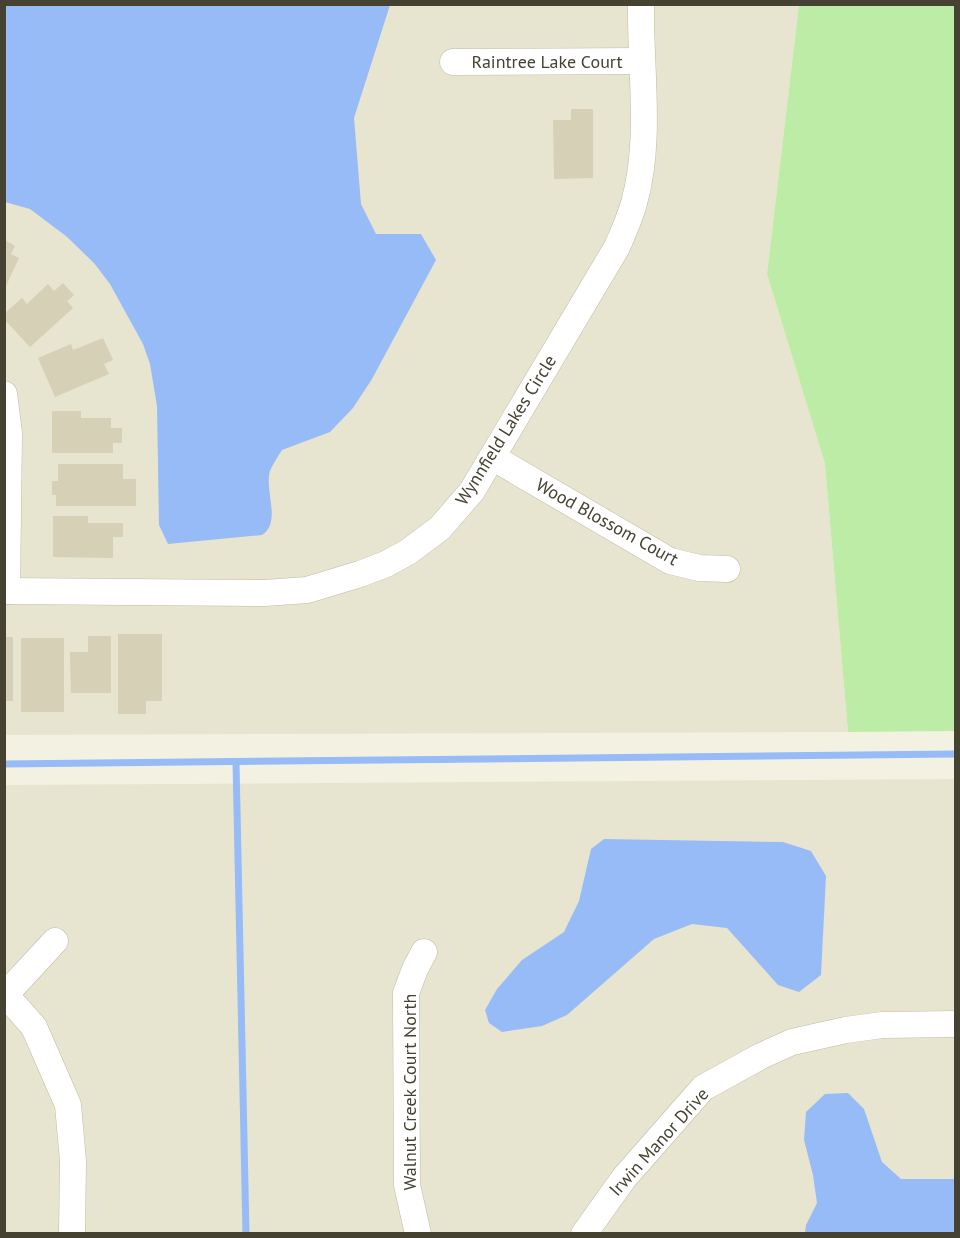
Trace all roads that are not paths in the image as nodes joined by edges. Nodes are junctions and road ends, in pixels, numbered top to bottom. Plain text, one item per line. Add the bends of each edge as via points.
1 (641, 4) edge
2 (641, 61) junction
3 (453, 62) dead end
4 (4, 394) edge
5 (492, 458) junction
6 (727, 569) dead end
7 (6, 591) edge
8 (55, 940) dead end
9 (424, 952) dead end
10 (5, 994) edge
11 (956, 1024) edge
12 (72, 1233) edge
13 (418, 1233) edge
14 (584, 1233) edge

1 - 2 street, Wynnfield Lakes Circle
2 - 3 street, Raintree Lake Court
2 - 5 street, Wynnfield Lakes Circle via 643,149 626,227
4 - 7 street via 9,433
5 - 6 street, Wood Blossom Court via 670,561
5 - 7 street, Wynnfield Lakes Circle via 458,509 431,536 386,564 331,584 307,590 265,592
8 - 10 street
9 - 13 street, Walnut Creek Court North via 406,993 407,1185
10 - 12 street via 34,1027 68,1105 73,1161
11 - 14 street, Irwin Manor Drive via 882,1024 792,1042 703,1088 624,1178

